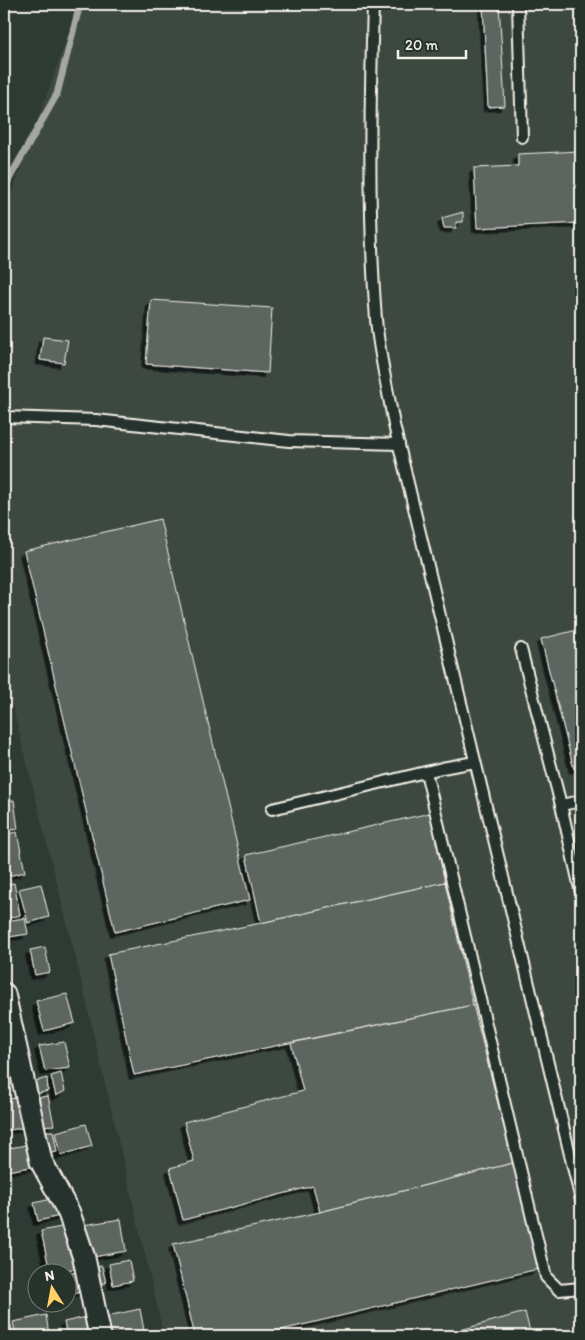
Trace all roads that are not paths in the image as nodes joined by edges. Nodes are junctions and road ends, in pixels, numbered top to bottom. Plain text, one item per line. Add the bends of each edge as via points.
1 (373, 4) edge
2 (518, 4) edge
3 (522, 137) dead end
4 (4, 417) edge
5 (399, 444) junction
6 (521, 649) dead end
7 (476, 762) junction
8 (426, 772) junction
9 (581, 801) edge
10 (561, 805) junction
11 (272, 809) dead end
12 (581, 893) edge
13 (4, 994) edge
14 (581, 1200) edge
15 (581, 1288) edge
16 (100, 1336) edge

1 - 5 lane via 371,222 376,321
2 - 3 lane
4 - 5 lane via 96,420 289,441
5 - 7 lane
6 - 10 lane
7 - 8 lane
7 - 14 lane
8 - 11 lane
8 - 15 lane via 546,1277 559,1290
9 - 10 lane
10 - 12 lane
13 - 16 street via 41,1161 69,1213 81,1249

